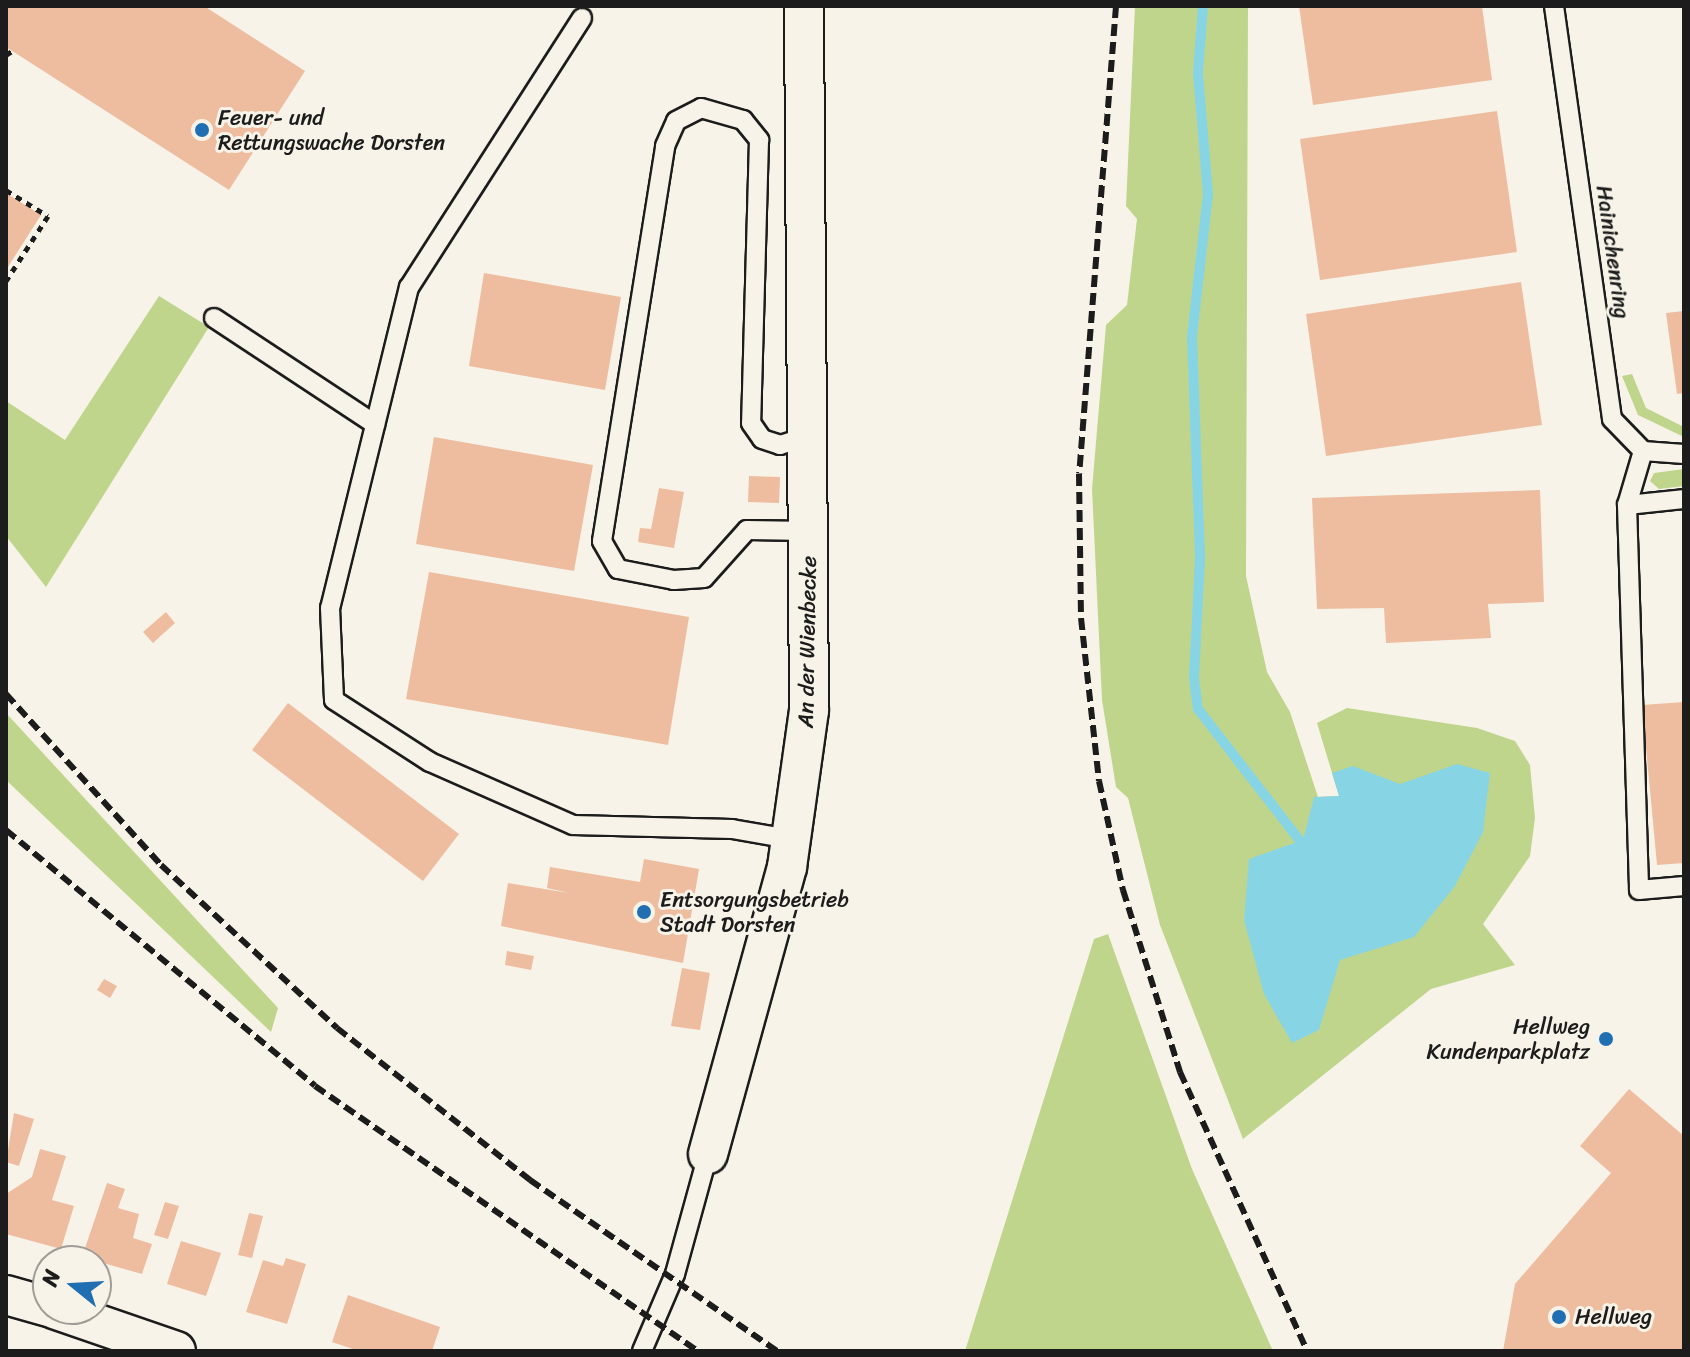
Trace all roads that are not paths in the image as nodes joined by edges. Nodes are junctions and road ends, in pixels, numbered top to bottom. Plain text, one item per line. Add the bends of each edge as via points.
1 (804, 6) edge
2 (1554, 6) edge
3 (582, 18) dead end
4 (214, 318) dead end
5 (375, 424) junction
6 (810, 436) junction
7 (1643, 451) junction
8 (1684, 454) edge
9 (1684, 499) edge
10 (1627, 505) junction
11 (809, 531) junction
12 (790, 839) junction
13 (1684, 886) edge
14 (708, 1154) joint
15 (6, 1295) edge
16 (32, 1302) edge
17 (100, 1325) edge
18 (176, 1351) edge
19 (642, 1351) edge

1 - 6 street, An der Wienbecke
2 - 7 lane, Hainichenring via 1612,419
3 - 5 lane via 409,287
4 - 5 lane
5 - 12 lane via 330,608 334,700 430,762 573,825 732,829
6 - 11 street, An der Wienbecke
6 - 11 lane via 780,445 762,439 751,423 759,140 743,120 701,108 676,121 665,146 602,541 618,569 674,580 704,578 747,530
7 - 8 lane
7 - 10 lane
9 - 10 lane
10 - 13 lane via 1639,890
11 - 12 street, An der Wienbecke via 809,711
12 - 14 street, An der Wienbecke via 763,970
14 - 19 lane, An der Wienbecke via 675,1274
15 - 16 street
17 - 18 street

